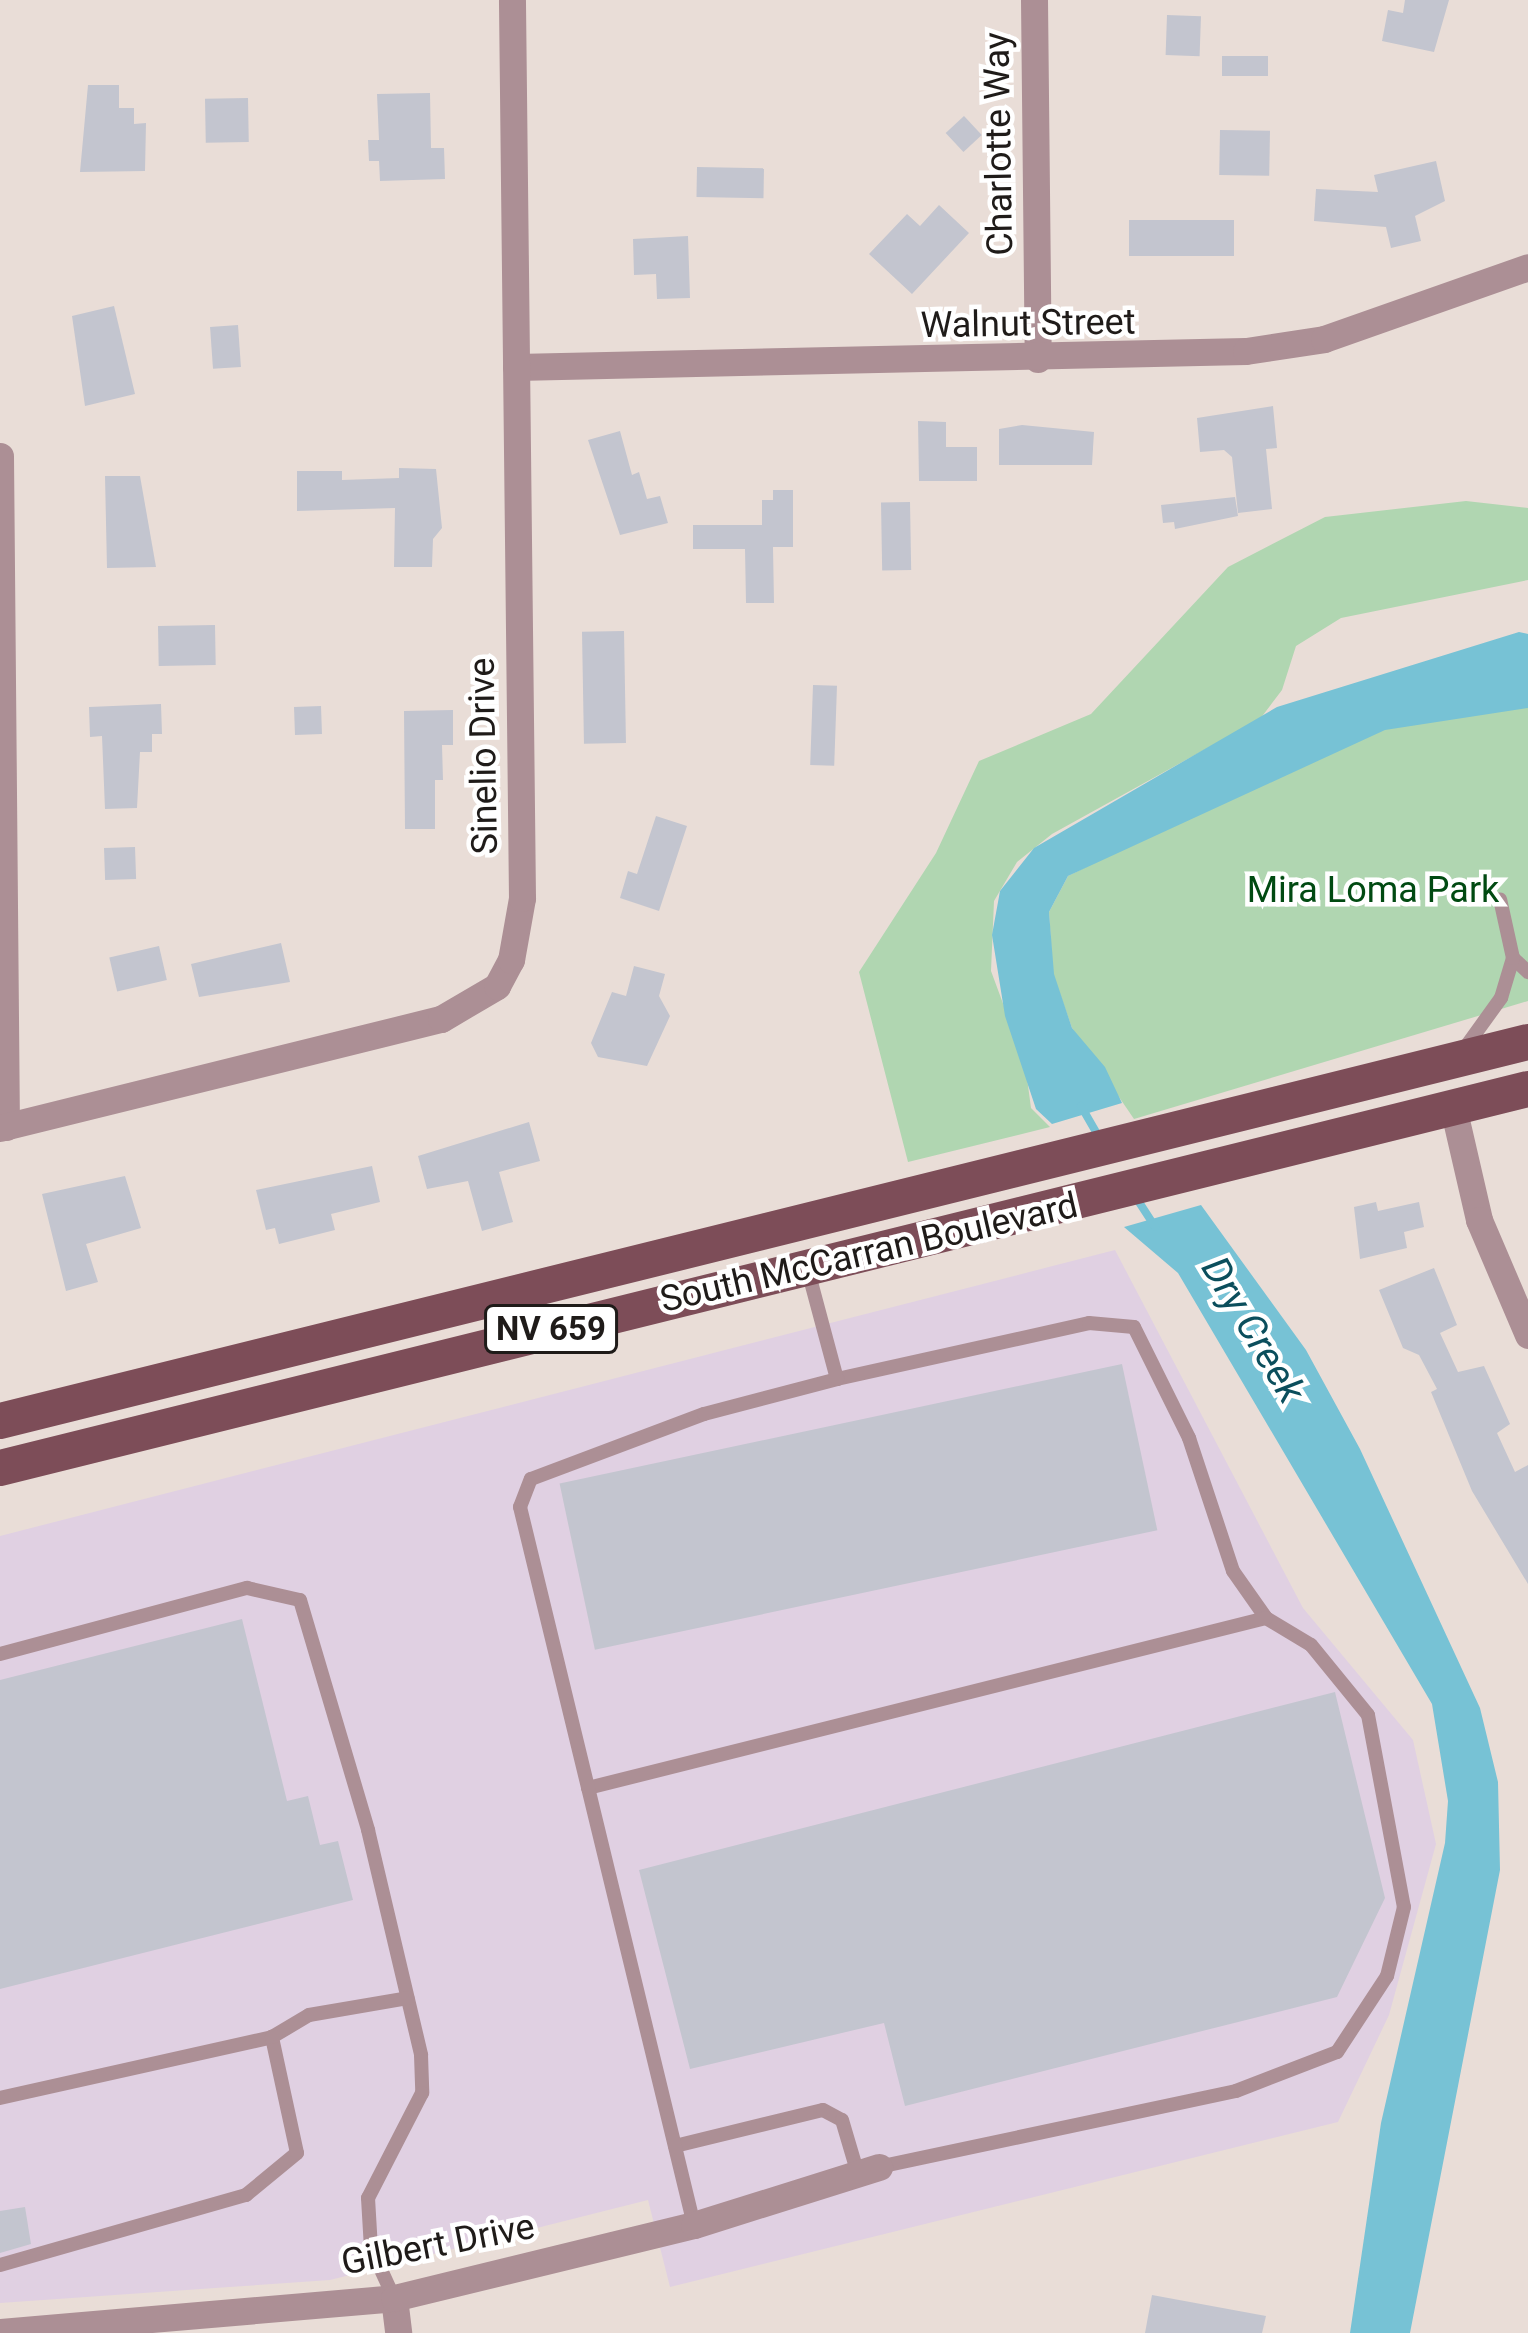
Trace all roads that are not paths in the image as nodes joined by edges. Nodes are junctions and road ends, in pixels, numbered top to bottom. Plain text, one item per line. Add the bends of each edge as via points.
1 (512, 0) edge
2 (1034, 0) edge
3 (1528, 267) edge
4 (1038, 359) junction
5 (516, 367) junction
6 (0, 456) edge
7 (1500, 898) dead end
8 (1513, 958) junction
9 (1528, 972) edge
10 (1528, 1042) edge
11 (1455, 1060) junction
12 (1528, 1089) edge
13 (1453, 1107) junction
14 (3, 1128) edge
15 (806, 1264) junction
16 (1526, 1328) edge
17 (837, 1378) junction
18 (0, 1421) edge
19 (0, 1468) edge
20 (1266, 1618) junction
21 (0, 1654) edge
22 (588, 1788) junction
23 (408, 1998) junction
24 (272, 2037) junction
25 (0, 2098) edge
26 (675, 2146) junction
27 (869, 2170) junction
28 (694, 2225) junction
29 (0, 2265) edge
30 (394, 2298) junction
31 (0, 2332) edge
32 (398, 2333) edge

1 - 5 street, Sinelio Drive
2 - 4 street, Charlotte Way
3 - 4 street, Walnut Street via 1324,339 1170,358
4 - 5 street, Walnut Street
5 - 14 street, Sinelio Drive via 522,898 519,934 497,986 442,1019
6 - 14 street
7 - 8 lane
8 - 9 lane
8 - 11 lane via 1501,998
10 - 11 main road, South McCarran Boulevard / NV 659
11 - 18 main road, South McCarran Boulevard / NV 659
12 - 13 main road, South McCarran Boulevard / NV 659
13 - 15 main road, South McCarran Boulevard / NV 659 via 1105,1199
13 - 16 street via 1479,1220
15 - 17 lane
15 - 19 main road, South McCarran Boulevard / NV 659
17 - 20 lane via 1089,1323 1134,1327 1189,1438 1233,1571
17 - 22 lane via 704,1414 531,1479 520,1507
20 - 22 lane
20 - 27 lane via 1311,1645 1368,1715 1404,1907 1387,1976 1353,2033 1337,2052 1235,2091
21 - 23 lane via 247,1588 299,1600
22 - 26 lane
23 - 24 lane via 309,2015
23 - 30 lane via 422,2093 368,2198 370,2248
24 - 25 lane
24 - 29 lane via 297,2153 246,2195
26 - 27 lane via 823,2110 842,2120
26 - 28 lane
27 - 28 street, Gilbert Drive
28 - 30 street, Gilbert Drive
30 - 31 street, Gilbert Drive
30 - 32 street

